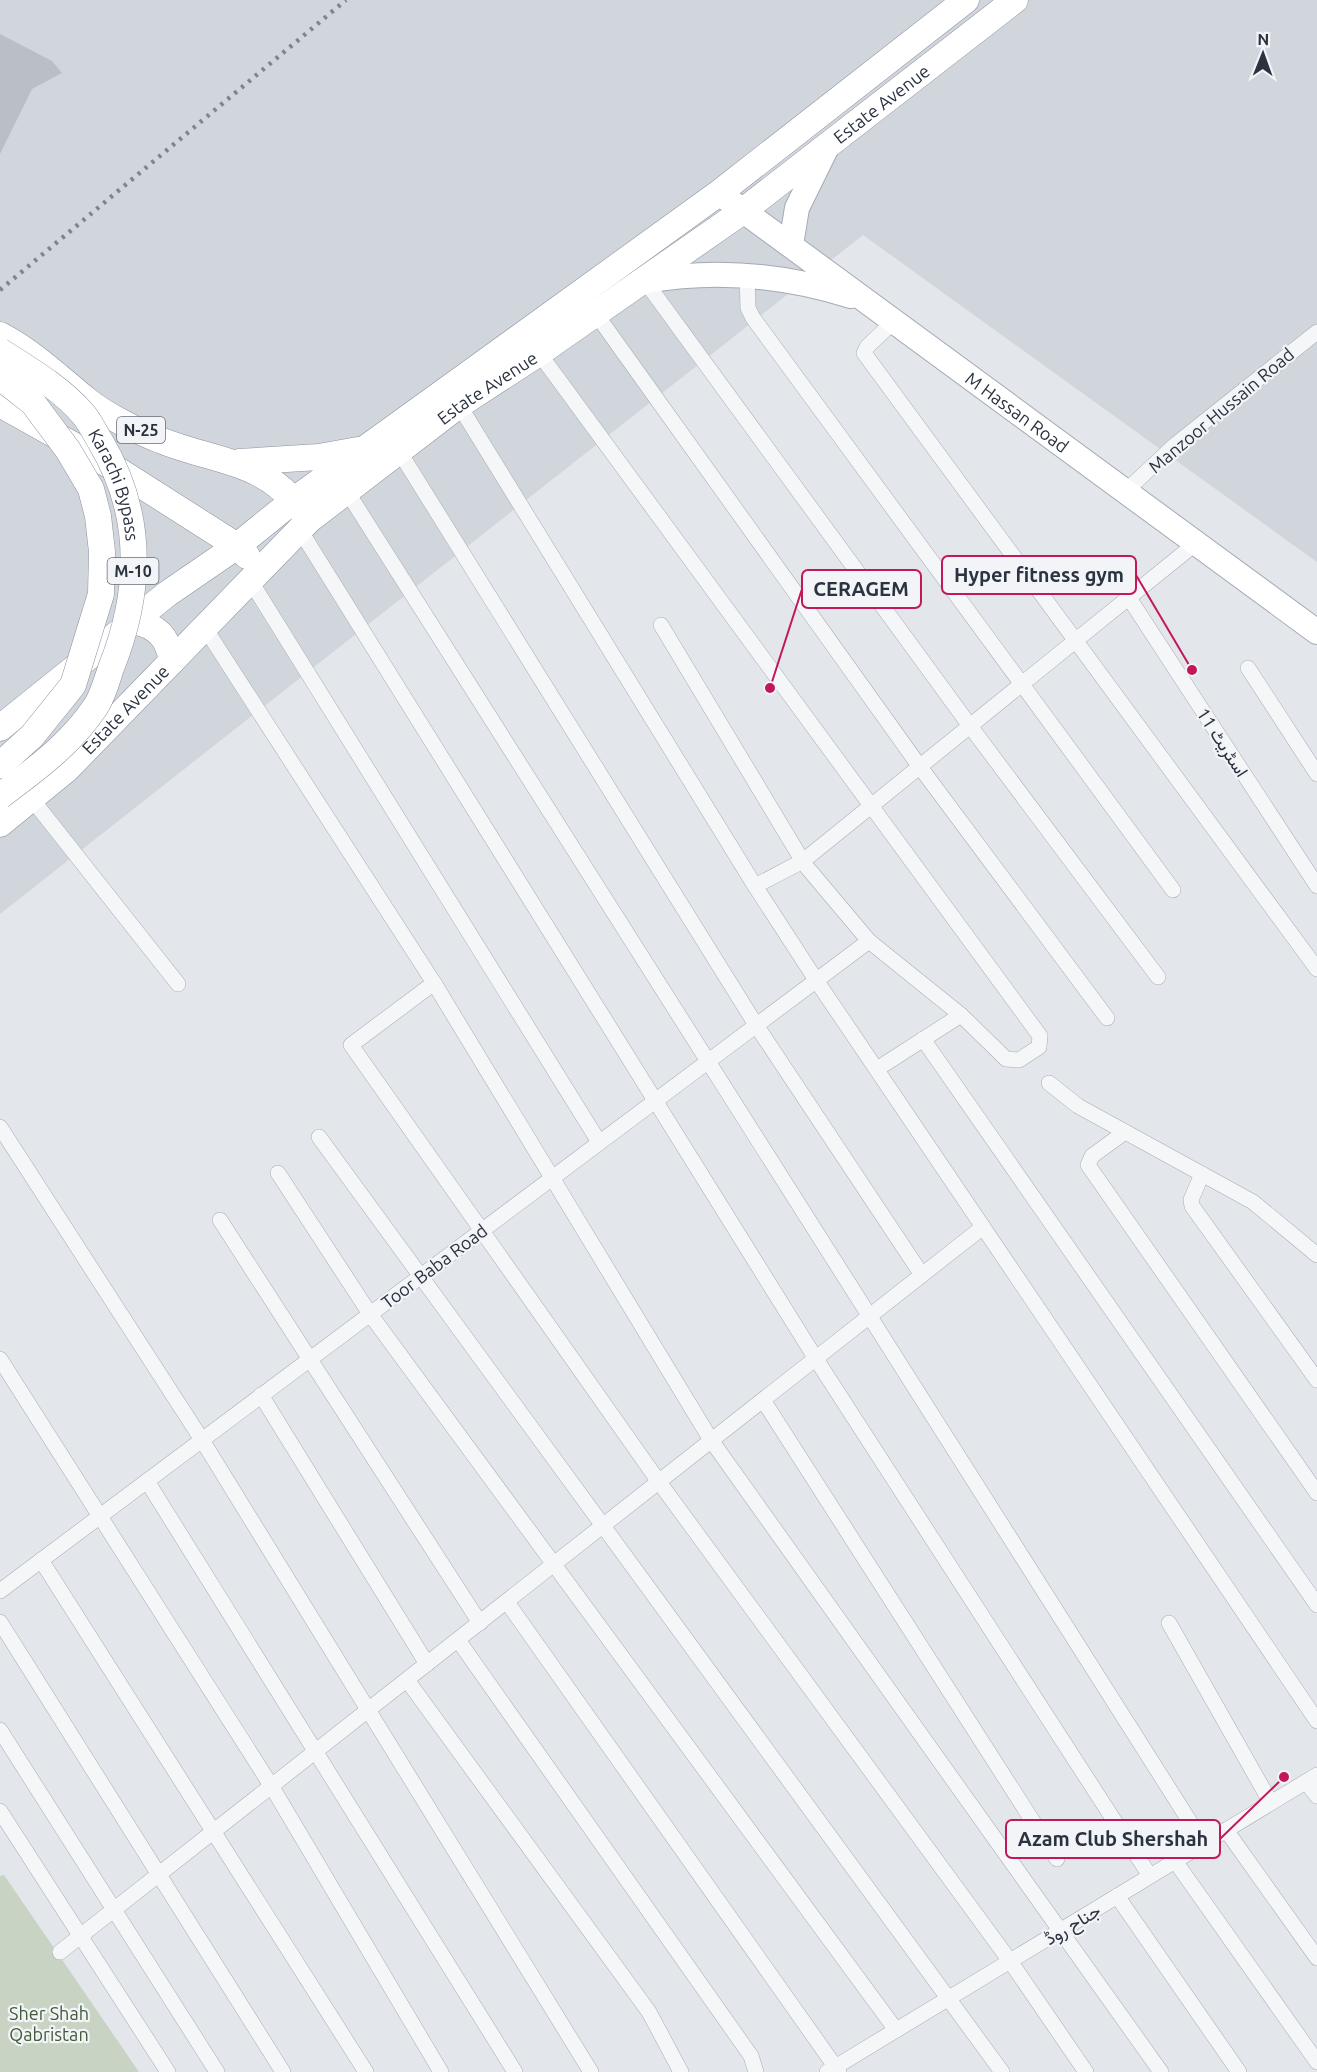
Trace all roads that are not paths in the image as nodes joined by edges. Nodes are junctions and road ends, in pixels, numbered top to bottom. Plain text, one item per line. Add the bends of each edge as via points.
1 (966, 0) edge
2 (1015, 0) edge
3 (828, 145) junction
4 (719, 193) junction
5 (743, 211) junction
6 (791, 245) junction
7 (747, 277) junction
8 (645, 281) junction
9 (867, 302) junction
10 (596, 314) junction
11 (894, 321) junction
12 (1317, 332) edge
13 (0, 335) edge
14 (0, 351) edge
15 (540, 353) junction
16 (0, 376) edge
17 (0, 404) edge
18 (459, 405) junction
19 (367, 448) junction
20 (399, 451) junction
21 (230, 462) junction
22 (346, 490) junction
23 (1126, 490) junction
24 (294, 500) junction
25 (305, 525) junction
26 (1195, 544) junction
27 (237, 546) junction
28 (255, 575) junction
29 (1129, 598) junction
30 (134, 621) junction
31 (661, 625) dead end
32 (205, 628) junction
33 (1317, 632) edge
34 (1077, 640) junction
35 (172, 661) junction
36 (1248, 668) dead end
37 (1023, 683) junction
38 (970, 726) junction
39 (0, 728) edge
40 (0, 765) edge
41 (920, 767) junction
42 (1317, 774) edge
43 (0, 796) edge
44 (31, 798) junction
45 (871, 806) junction
46 (0, 824) edge
47 (803, 861) junction
48 (755, 886) junction
49 (1317, 886) edge
50 (1173, 891) dead end
51 (869, 941) junction
52 (1317, 969) edge
53 (1158, 976) dead end
54 (816, 980) junction
55 (434, 983) junction
56 (178, 984) dead end
57 (961, 1015) junction
58 (1107, 1018) dead end
59 (756, 1025) junction
60 (923, 1039) junction
61 (708, 1061) junction
62 (877, 1069) junction
63 (1048, 1083) dead end
64 (656, 1100) junction
65 (0, 1127) edge
66 (1125, 1132) junction
67 (319, 1137) dead end
68 (599, 1142) junction
69 (278, 1173) dead end
70 (1202, 1174) junction
71 (552, 1176) junction
72 (220, 1220) dead end
73 (983, 1227) junction
74 (483, 1230) junction
75 (1317, 1255) edge
76 (922, 1275) junction
77 (420, 1277) junction
78 (370, 1314) junction
79 (870, 1316) junction
80 (0, 1359) edge
81 (816, 1359) junction
82 (308, 1360) junction
83 (1317, 1380) edge
84 (261, 1395) junction
85 (763, 1400) junction
86 (201, 1440) junction
87 (711, 1440) junction
88 (147, 1481) junction
89 (659, 1482) junction
90 (1317, 1493) edge
91 (99, 1517) junction
92 (603, 1526) junction
93 (41, 1560) junction
94 (553, 1566) junction
95 (0, 1591) edge
96 (507, 1602) junction
97 (1317, 1605) edge
98 (0, 1622) edge
99 (480, 1623) junction
100 (1169, 1623) dead end
101 (458, 1640) junction
102 (427, 1664) junction
103 (407, 1680) junction
104 (368, 1711) junction
105 (1317, 1721) edge
106 (0, 1730) edge
107 (316, 1752) junction
108 (1312, 1779) edge
109 (272, 1787) junction
110 (1317, 1796) edge
111 (1271, 1803) junction
112 (0, 1811) edge
113 (1226, 1830) junction
114 (213, 1833) junction
115 (1204, 1844) junction
116 (1057, 1859) dead end
117 (1175, 1862) junction
118 (159, 1875) junction
119 (1150, 1876) junction
120 (1117, 1896) junction
121 (115, 1910) junction
122 (1060, 1930) junction
123 (82, 1936) junction
124 (60, 1952) dead end
125 (1317, 1958) edge
126 (1010, 1961) junction
127 (949, 1998) junction
128 (896, 2030) junction
129 (1317, 2062) edge
130 (833, 2070) edge
131 (168, 2072) edge
132 (217, 2072) edge
133 (283, 2072) edge
134 (366, 2072) edge
135 (441, 2072) edge
136 (515, 2072) edge
137 (591, 2072) edge
138 (681, 2072) edge
139 (756, 2072) edge
140 (1002, 2072) edge
141 (1086, 2072) edge
142 (1161, 2072) edge
143 (1239, 2072) edge

1 - 4 highway, Estate Avenue
2 - 3 highway, Estate Avenue
3 - 5 highway, Estate Avenue
3 - 6 main road via 797,208
4 - 5 main road, M Hassan Road
4 - 19 highway, Estate Avenue
5 - 6 main road, M Hassan Road
5 - 8 highway, Estate Avenue
6 - 9 main road, M Hassan Road
7 - 8 main road via 678,275
7 - 9 main road via 787,278
7 - 37 street via 748,308 753,318
8 - 10 highway, Estate Avenue
8 - 38 street
9 - 11 main road, M Hassan Road
10 - 15 highway, Estate Avenue
10 - 41 street
11 - 23 main road, M Hassan Road
11 - 34 street via 864,353
12 - 23 street, Manzoor Hussain Road via 1175,445
13 - 21 highway, N-25 via 90,403 159,440
14 - 43 highway, Karachi Bypass / M-10, bridge via 47,382 84,414 124,490 135,551 131,607 124,638 97,705 57,753
15 - 18 highway, Estate Avenue
15 - 45 street
16 - 40 highway, Karachi Bypass / M-10, bridge via 33,403 91,489 102,552 101,594 73,685 33,736
17 - 27 highway, N-25 via 116,469
18 - 20 highway, Estate Avenue
18 - 48 street
19 - 21 highway via 319,457
19 - 24 highway, Estate Avenue
20 - 22 highway, Estate Avenue
20 - 59 street
21 - 24 highway, N-25 via 270,477
22 - 25 highway, Estate Avenue
22 - 61 street
23 - 26 main road, M Hassan Road
24 - 25 highway, N-25
24 - 27 highway, Estate Avenue
25 - 28 highway, Estate Avenue
25 - 64 street
26 - 29 street
26 - 33 main road, M Hassan Road
27 - 28 highway, N-25
27 - 30 highway, Estate Avenue
28 - 32 highway, Estate Avenue
28 - 68 street
29 - 34 street
29 - 49 street, اسٹریٹ 11
30 - 35 highway via 149,624 161,633 170,646
30 - 39 highway, Estate Avenue
31 - 47 street
32 - 35 highway, Estate Avenue
32 - 55 street
34 - 37 street
34 - 52 street
35 - 44 highway, Estate Avenue via 67,769
36 - 42 street
37 - 38 street
37 - 50 street
38 - 41 street
38 - 53 street
41 - 45 street
41 - 58 street
44 - 46 highway, Estate Avenue
44 - 56 street
45 - 47 street
45 - 57 street via 1041,1042 1019,1060 1006,1059
47 - 48 street
47 - 51 street
48 - 54 street
51 - 54 street, Toor Baba Road
51 - 57 street
54 - 59 street, Toor Baba Road
54 - 62 street
55 - 71 street
55 - 74 street via 351,1045
57 - 60 street
59 - 61 street, Toor Baba Road
59 - 76 street
60 - 62 street
60 - 97 street
61 - 64 street, Toor Baba Road
61 - 79 street
62 - 73 street
63 - 66 street via 1078,1106
64 - 68 street, Toor Baba Road
64 - 81 street
65 - 86 street
66 - 70 street
66 - 90 street via 1092,1156 1088,1165
67 - 77 street
68 - 71 street, Toor Baba Road
69 - 78 street
70 - 75 street via 1253,1202
70 - 83 street via 1192,1206
71 - 74 street, Toor Baba Road
71 - 87 street
72 - 82 street
73 - 76 street
73 - 105 street
74 - 77 street, Toor Baba Road
74 - 89 street
76 - 79 street
77 - 78 street, Toor Baba Road
77 - 92 street
78 - 82 street, Toor Baba Road
78 - 94 street
79 - 81 street
79 - 115 street
80 - 91 street
81 - 85 street
81 - 119 street
82 - 84 street, Toor Baba Road
82 - 99 street
84 - 86 street, Toor Baba Road
84 - 102 street
85 - 87 street
85 - 116 street
86 - 88 street, Toor Baba Road
86 - 104 street
87 - 89 street
87 - 122 street
88 - 91 street, Toor Baba Road
88 - 107 street
89 - 92 street
89 - 126 street
91 - 93 street, Toor Baba Road
91 - 109 street
92 - 94 street
92 - 127 street
93 - 95 street, Toor Baba Road
93 - 114 street
94 - 96 street
94 - 128 street
96 - 99 street
96 - 130 street
98 - 118 street
99 - 101 street
100 - 111 street
101 - 102 street
101 - 139 street via 751,2056
102 - 103 street
103 - 104 street
103 - 138 street via 649,2012
104 - 107 street
104 - 137 street
106 - 121 street
107 - 109 street
107 - 136 street
108 - 110 street
108 - 111 street, جناح روڈ
109 - 114 street
109 - 135 street
111 - 113 street, جناح روڈ
112 - 123 street
113 - 115 street, جناح روڈ
113 - 125 street
114 - 118 street
114 - 134 street
115 - 117 street, جناح روڈ
117 - 119 street, جناح روڈ
117 - 129 street
118 - 121 street
118 - 133 street
119 - 120 street, جناح روڈ
120 - 122 street, جناح روڈ
120 - 143 street
121 - 123 street
121 - 132 street
122 - 126 street, جناح روڈ
122 - 142 street
123 - 124 street
123 - 131 street
126 - 127 street, جناح روڈ
126 - 141 street
127 - 128 street, جناح روڈ
127 - 140 street
128 - 130 street, جناح روڈ

